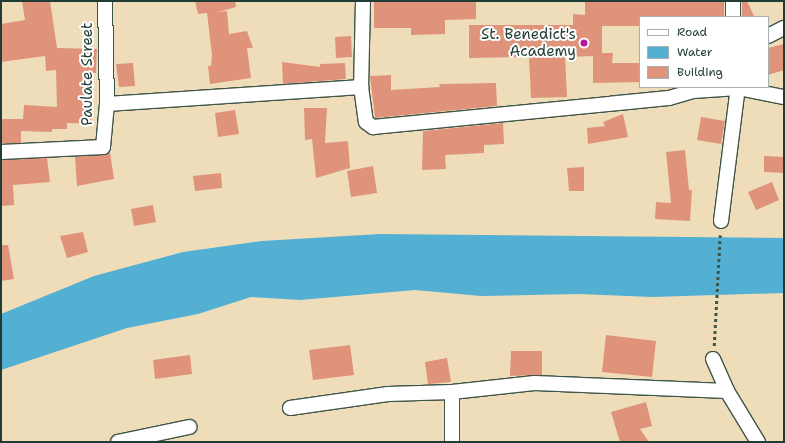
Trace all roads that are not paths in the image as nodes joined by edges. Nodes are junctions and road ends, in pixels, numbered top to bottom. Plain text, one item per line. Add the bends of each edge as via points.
1 (105, 1) edge
2 (363, 1) edge
3 (733, 1) edge
4 (733, 16) edge
5 (784, 28) edge
6 (769, 36) edge
7 (361, 87) junction
8 (729, 88) edge
9 (738, 88) edge
10 (743, 88) edge
11 (784, 97) edge
12 (107, 104) junction
13 (1, 152) edge
14 (721, 221) road end
15 (713, 358) road end
16 (727, 391) junction
17 (452, 392) junction
18 (290, 408) dead end
19 (189, 427) dead end
20 (118, 442) edge
21 (452, 442) edge
22 (758, 442) edge

1 - 12 street, Paulate Street
2 - 7 street
3 - 4 street
5 - 6 street
7 - 8 street via 366,122 373,127 384,128
7 - 12 street
9 - 14 street via 723,179
10 - 11 street
12 - 13 street, Paulate Street via 103,147
15 - 16 street
16 - 17 street via 536,383
16 - 22 street
17 - 18 street via 388,394
17 - 21 street
19 - 20 street

